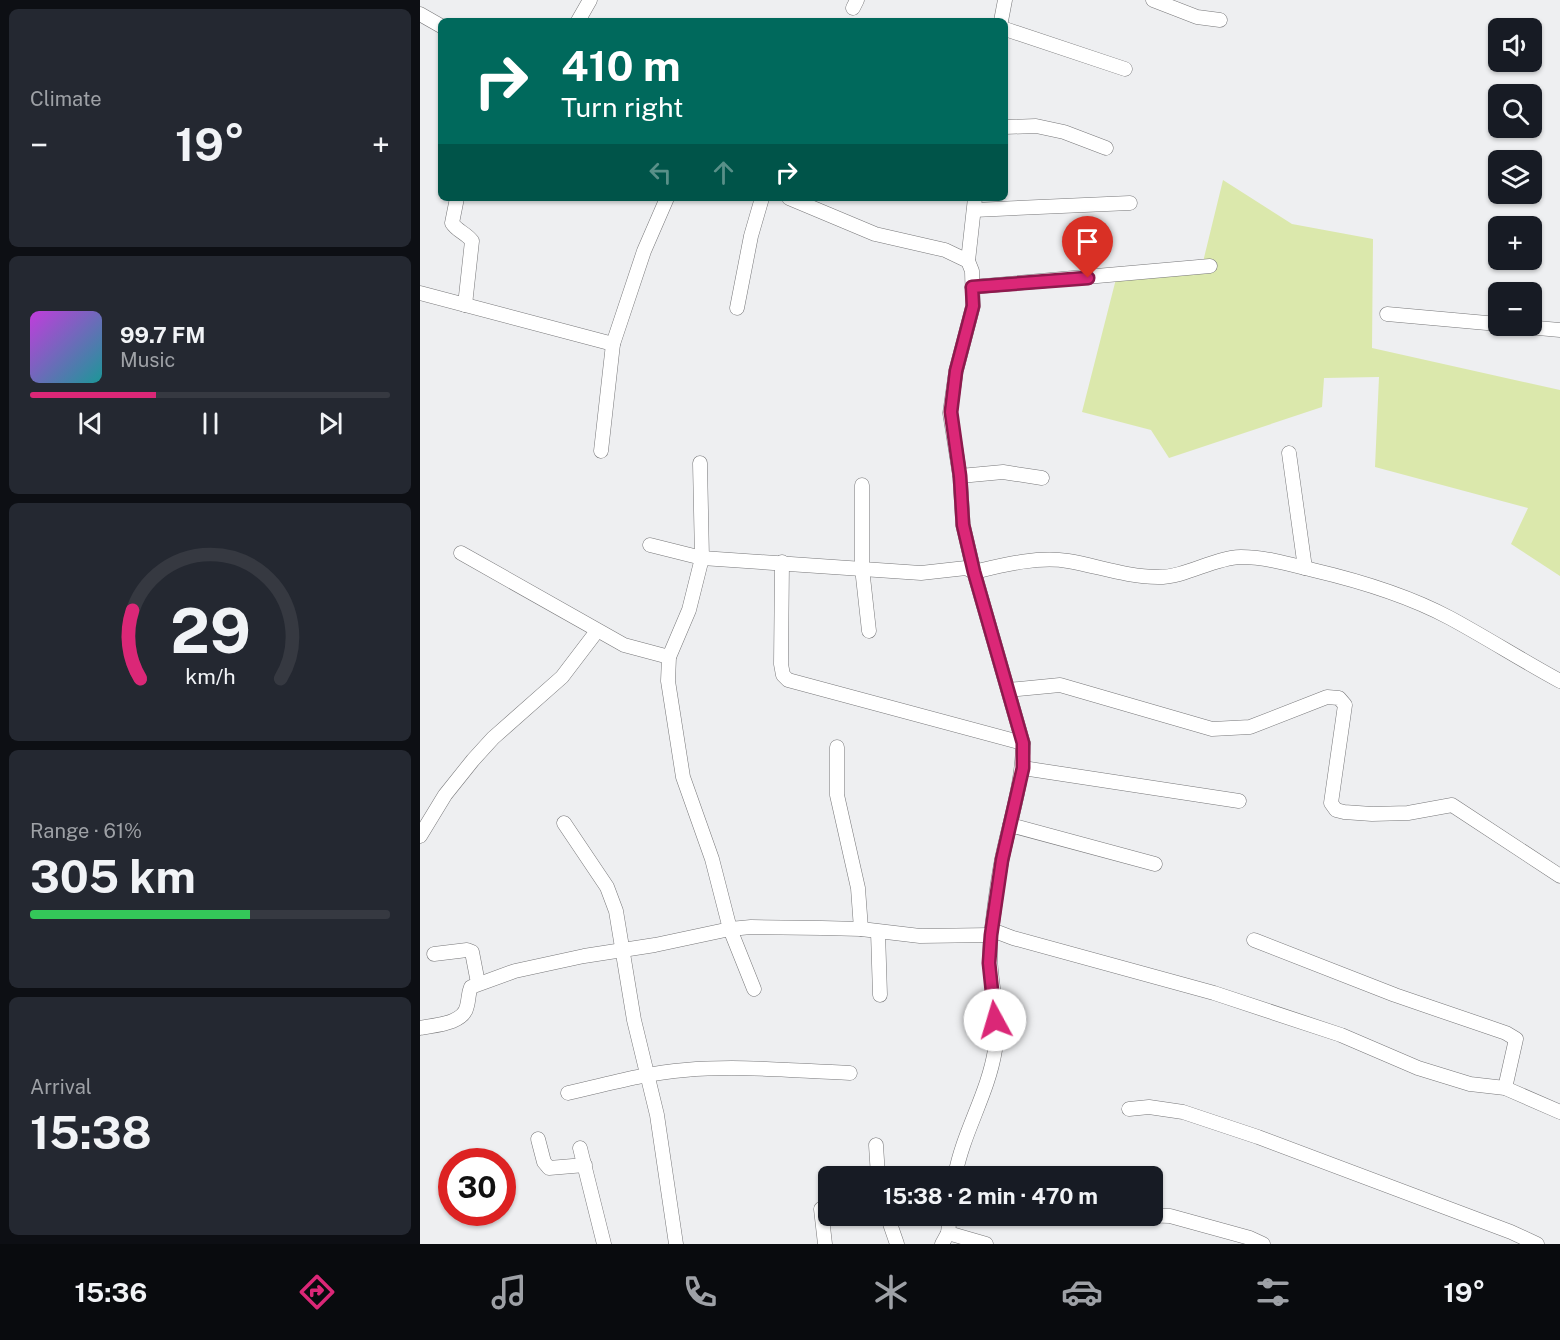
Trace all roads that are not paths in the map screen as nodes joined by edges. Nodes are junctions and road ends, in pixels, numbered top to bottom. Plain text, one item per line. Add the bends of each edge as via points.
1 (590, 0) edge
2 (1005, 0) edge
3 (1153, 0) edge
4 (420, 14) edge
5 (580, 18) edge
6 (1002, 18) edge
7 (1220, 20) dead end
8 (438, 24) edge
9 (1008, 30) edge
10 (1125, 69) dead end
11 (1008, 127) edge
12 (1106, 148) dead end
13 (456, 201) edge
14 (666, 201) edge
15 (761, 201) edge
16 (796, 201) edge
17 (1130, 203) dead end
18 (974, 204) edge
19 (968, 261) junction
20 (1210, 266) dead end
21 (972, 287) junction
22 (420, 293) edge
23 (465, 305) junction
24 (737, 308) dead end
25 (1387, 314) dead end
26 (1488, 323) edge
27 (1542, 328) edge
28 (1560, 330) edge
29 (613, 344) junction
30 (601, 451) dead end
31 (1290, 453) dead end
32 (700, 463) dead end
33 (960, 476) junction
34 (1042, 478) dead end
35 (862, 485) dead end
36 (650, 545) dead end
37 (461, 553) dead end
38 (702, 558) junction
39 (782, 562) junction
40 (862, 568) junction
41 (1305, 568) junction
42 (974, 572) junction
43 (597, 631) junction
44 (869, 631) dead end
45 (669, 657) junction
46 (1560, 681) edge
47 (1008, 690) junction
48 (1023, 743) junction
49 (837, 747) dead end
50 (1023, 768) junction
51 (1239, 801) dead end
52 (564, 823) dead end
53 (1010, 825) junction
54 (420, 836) edge
55 (1155, 864) dead end
56 (1560, 876) edge
57 (730, 929) junction
58 (861, 929) junction
59 (878, 932) junction
60 (992, 932) junction
61 (1254, 940) dead end
62 (623, 950) junction
63 (434, 954) dead end
64 (478, 983) junction
65 (754, 989) dead end
66 (880, 995) dead end
67 (420, 1028) edge
68 (850, 1073) dead end
69 (647, 1075) junction
70 (1505, 1088) junction
71 (568, 1094) dead end
72 (1129, 1109) dead end
73 (1560, 1112) edge
74 (538, 1139) dead end
75 (876, 1145) dead end
76 (580, 1148) dead end
77 (585, 1165) junction
78 (877, 1166) edge
79 (957, 1166) edge
80 (1163, 1216) edge
81 (823, 1226) edge
82 (891, 1226) edge
83 (945, 1238) edge
84 (604, 1244) edge
85 (676, 1244) edge
86 (825, 1244) edge
87 (897, 1244) edge
88 (986, 1244) edge
89 (1263, 1244) edge
90 (1537, 1244) edge

1 - 5 street
2 - 6 street
3 - 7 street via 1197,17
4 - 8 street
9 - 10 street
11 - 12 street via 1036,126 1064,132
13 - 23 street via 452,223 472,241
14 - 29 street via 644,251
15 - 24 street
16 - 19 street via 875,234 935,248
17 - 18 street
18 - 19 street
19 - 21 street
20 - 21 street
21 - 33 street via 973,306 956,371 951,412
22 - 23 street
23 - 29 street
25 - 26 street
27 - 28 street
29 - 30 street
31 - 41 street
32 - 38 street
33 - 34 street via 1004,472
33 - 42 street via 963,525
35 - 40 street
36 - 38 street
37 - 43 street
38 - 39 street
38 - 45 street via 689,610
39 - 40 street
39 - 48 street via 781,664 788,680
40 - 42 street via 921,573 966,568
40 - 44 street
41 - 42 street via 1241,557 1216,561 1184,574 1158,577 1066,561
41 - 46 street via 1404,596
42 - 47 street
43 - 45 street via 624,645
43 - 54 street via 562,676 473,760
45 - 57 street via 668,681 683,777 712,859
47 - 48 street
47 - 56 street via 1060,685 1212,729 1250,727 1327,697 1339,698 1345,705 1331,803 1336,810 1408,813 1452,805
48 - 50 street
49 - 58 street via 837,795 858,888
50 - 51 street
50 - 53 street
52 - 62 street via 607,887
53 - 55 street
53 - 60 street
57 - 58 street
57 - 62 street
57 - 65 street
58 - 59 street
59 - 60 street via 921,936
59 - 66 street
60 - 70 street via 1214,993 1470,1084
60 - 79 street via 989,963 996,1047
61 - 70 street via 1506,1033 1516,1039
62 - 64 street via 515,971
62 - 69 street
63 - 64 street via 472,952
64 - 67 street via 471,987 463,1014
68 - 69 street via 728,1068
69 - 71 street
69 - 85 street
70 - 73 street
72 - 90 street via 1149,1107 1183,1112
74 - 77 street via 549,1168
75 - 78 street
76 - 77 street
77 - 84 street
80 - 89 street
81 - 86 street
82 - 87 street
83 - 88 street

